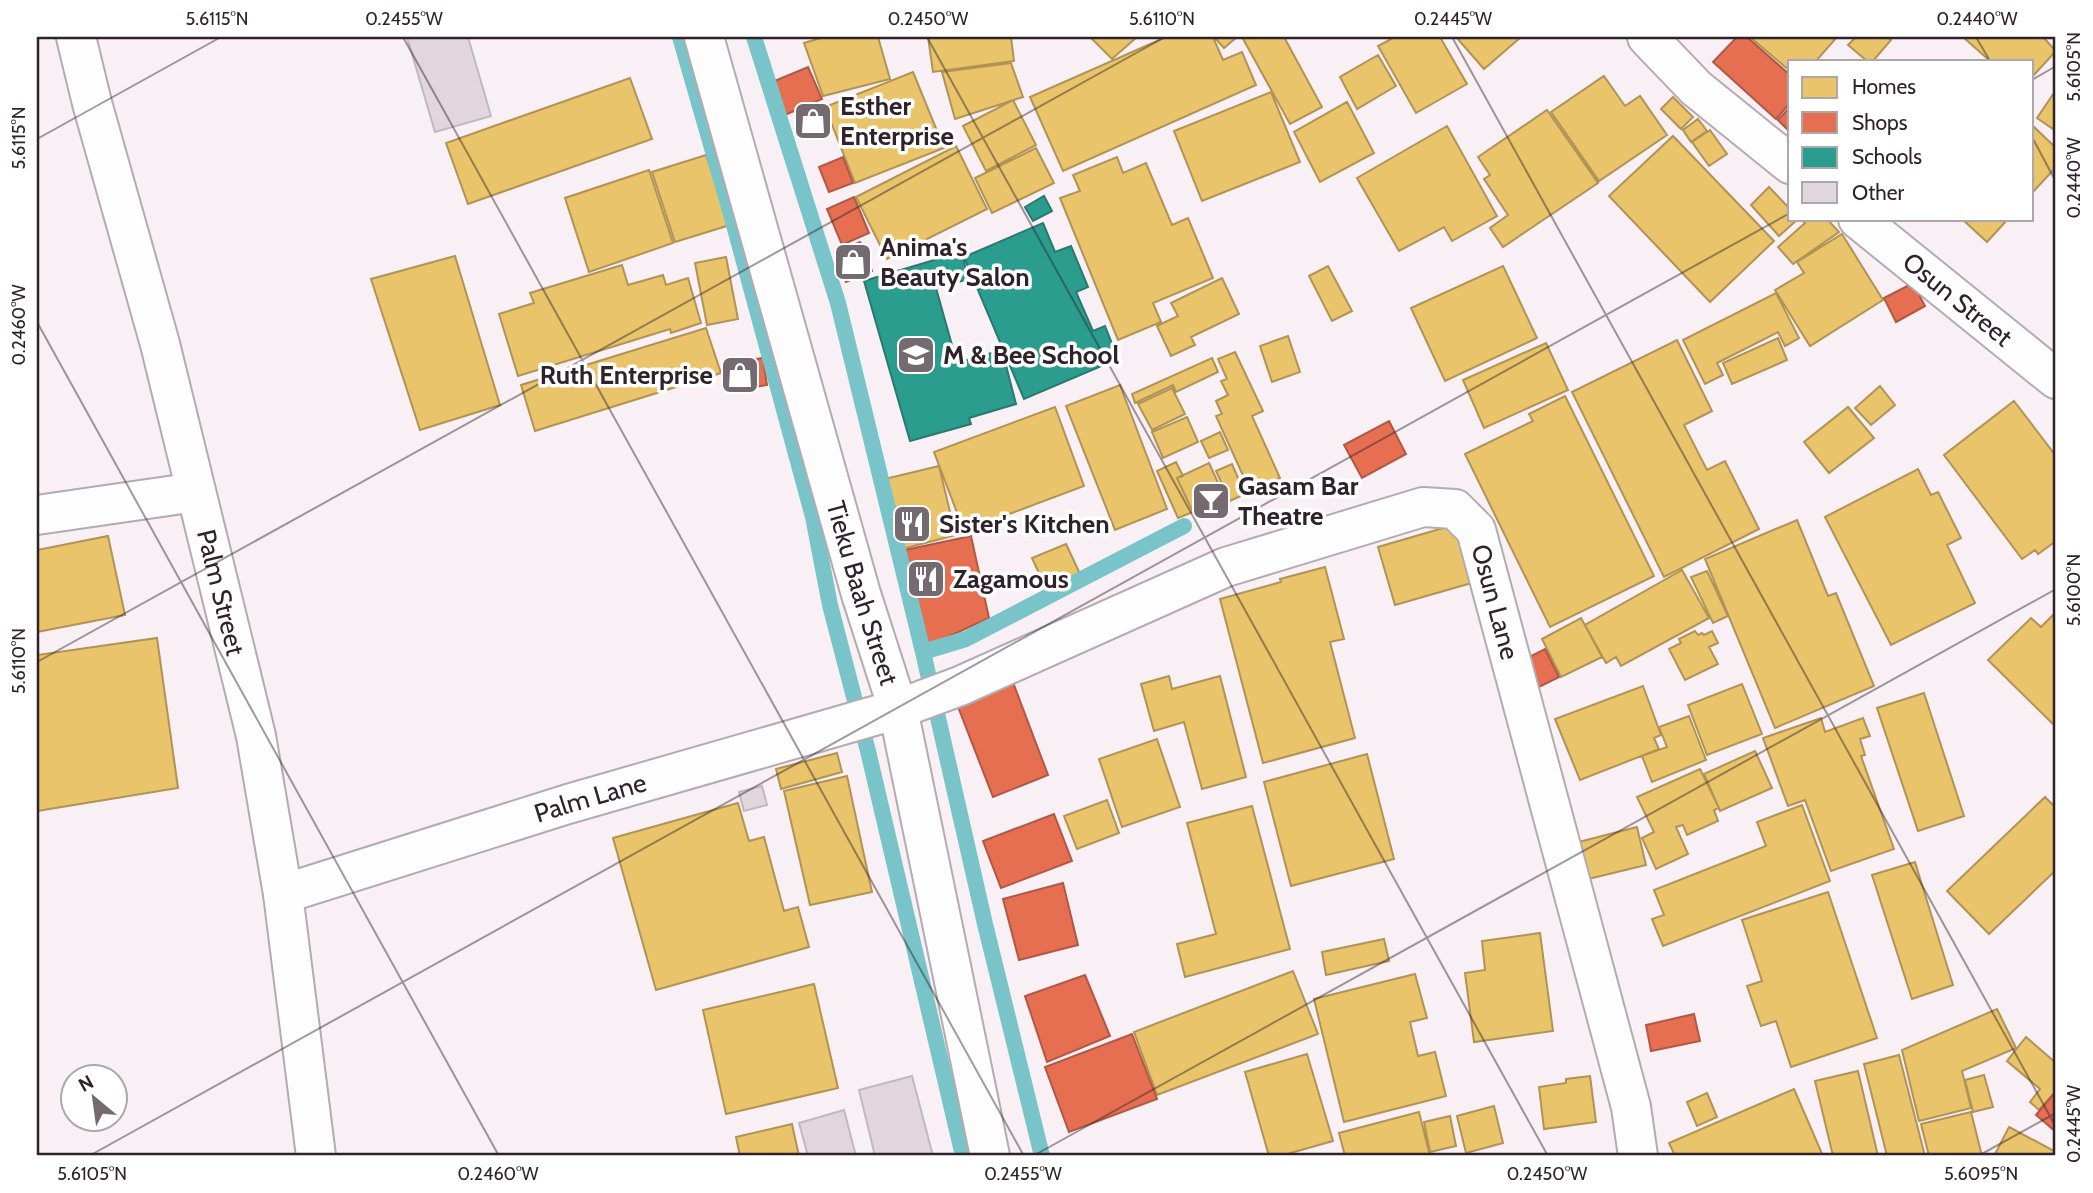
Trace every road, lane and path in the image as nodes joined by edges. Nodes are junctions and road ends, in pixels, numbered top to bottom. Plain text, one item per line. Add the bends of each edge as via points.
1 (76, 37) edge
2 (704, 37) edge
3 (1647, 37) edge
4 (1788, 162) edge
5 (1859, 220) edge
6 (2056, 379) edge
7 (196, 492) junction
8 (37, 515) edge
9 (898, 709) junction
10 (283, 894) junction
11 (316, 1156) edge
12 (990, 1156) edge
13 (1638, 1156) edge

1 - 7 street, Palm Street
2 - 9 street, Tieku Baah Street via 861,594
3 - 4 street via 1696,88
5 - 6 street, Osun Street
7 - 8 street
7 - 10 street, Palm Street via 256,736
9 - 10 street, Palm Lane via 568,804
9 - 12 street, Tieku Baah Street
9 - 13 street, Osun Lane via 960,686 1226,567 1423,507 1455,509 1476,530 1631,1107
10 - 11 street, Palm Street

